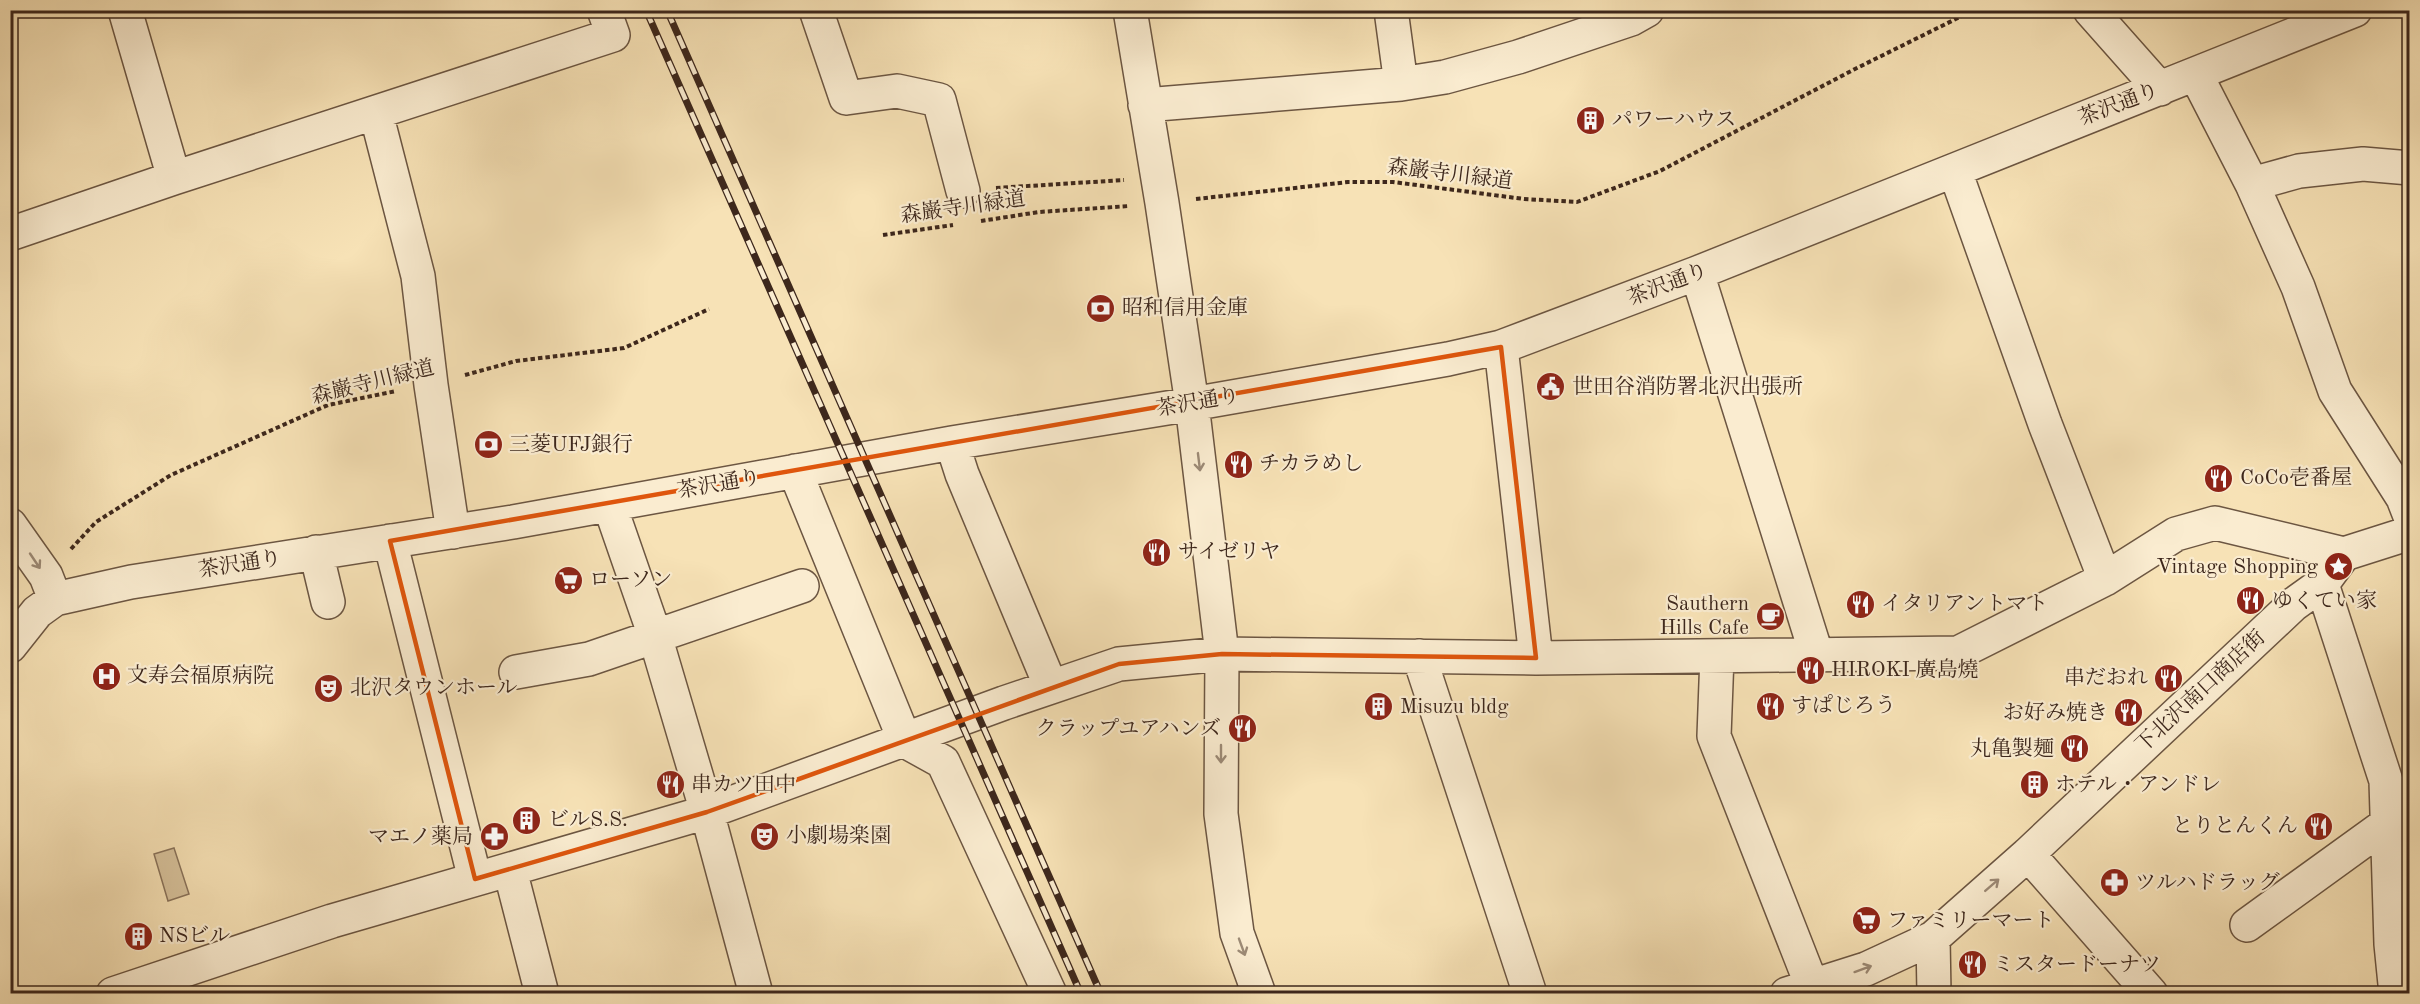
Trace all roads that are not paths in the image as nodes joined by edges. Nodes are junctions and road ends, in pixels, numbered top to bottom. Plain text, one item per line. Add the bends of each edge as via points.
1 (125, 10) edge
2 (603, 10) edge
3 (816, 10) edge
4 (1130, 10) edge
5 (1391, 10) edge
6 (1647, 10) edge
7 (2090, 10) edge
8 (2355, 10) edge
9 (2196, 75) junction
10 (1401, 84) junction
11 (2160, 89) junction
12 (1145, 105) junction
13 (376, 113) junction
14 (2409, 168) edge
15 (1955, 171) junction
16 (174, 178) junction
17 (2252, 184) junction
18 (963, 190) road end
19 (10, 234) edge
20 (1697, 273) junction
21 (1501, 347) junction
22 (1192, 404) junction
23 (952, 444) junction
24 (795, 471) junction
25 (610, 506) junction
26 (2409, 516) edge
27 (10, 525) edge
28 (453, 532) junction
29 (2409, 532) edge
30 (390, 541) junction
31 (316, 552) junction
32 (2344, 554) junction
33 (2105, 579) junction
34 (2322, 584) junction
35 (802, 586) dead end
36 (50, 587) junction
37 (328, 602) dead end
38 (655, 636) junction
39 (11, 644) edge
40 (1816, 653) junction
41 (1222, 654) junction
42 (1419, 656) junction
43 (1716, 656) junction
44 (1536, 658) junction
45 (516, 672) dead end
46 (1051, 687) junction
47 (905, 741) junction
48 (707, 812) junction
49 (2388, 823) junction
50 (2028, 854) junction
51 (510, 870) junction
52 (475, 879) junction
53 (2247, 925) dead end
54 (1933, 938) junction
55 (149, 988) edge
56 (1519, 990) edge
57 (1799, 990) edge
58 (113, 993) edge
59 (542, 993) edge
60 (756, 993) edge
61 (1050, 993) edge
62 (1259, 993) edge
63 (1934, 993) edge
64 (2151, 993) edge
65 (2396, 993) edge

1 - 16 street
2 - 13 street via 613,35
3 - 18 street via 846,98 897,91 939,100
4 - 12 street
5 - 10 street
6 - 10 street via 1518,57 1445,77
7 - 11 street
8 - 9 street, 茶沢通り
9 - 11 street, 茶沢通り
9 - 17 street
10 - 12 street
11 - 15 street, 茶沢通り
12 - 22 street
13 - 16 street
13 - 28 street via 418,276
14 - 17 street via 2363,164 2299,171
15 - 20 street, 茶沢通り
15 - 33 street
16 - 19 street
17 - 26 street via 2298,287 2335,391 2403,498
20 - 21 street, 茶沢通り
20 - 40 street
21 - 22 street, 茶沢通り
21 - 44 street
22 - 23 street, 茶沢通り
22 -> 41 street
23 - 24 street, 茶沢通り
23 - 46 street
24 - 25 street, 茶沢通り
24 - 47 street
25 - 28 street, 茶沢通り
25 - 38 street
27 -> 36 street
28 - 30 street, 茶沢通り
29 - 32 street
30 - 31 street, 茶沢通り
30 - 52 street
31 - 36 street, 茶沢通り via 131,582
31 - 37 street
32 - 33 street via 2215,523 2176,534
32 - 34 street, 下北沢南口商店街
33 - 40 street via 1958,653
34 - 49 street via 2386,781
34 - 50 street, 下北沢南口商店街 via 2294,604
35 - 38 street
36 - 39 street, 茶沢通り via 37,612
38 - 45 street via 589,659
38 - 48 street
40 - 43 street
41 - 42 street
41 - 46 street via 1119,664
41 -> 62 street via 1221,814 1237,933
42 - 44 street
42 - 56 street
43 - 44 street
43 - 57 street via 1714,736
46 - 47 street
47 - 48 street
47 - 61 street via 943,762
48 - 51 street
48 - 60 street
49 - 53 street
49 - 65 street
54 -> 50 street, 下北沢南口商店街
50 - 64 street
51 - 52 street
51 - 59 street
52 - 55 street via 332,921
57 -> 54 street, 下北沢南口商店街 via 1866,969
54 - 63 street
55 - 58 street

